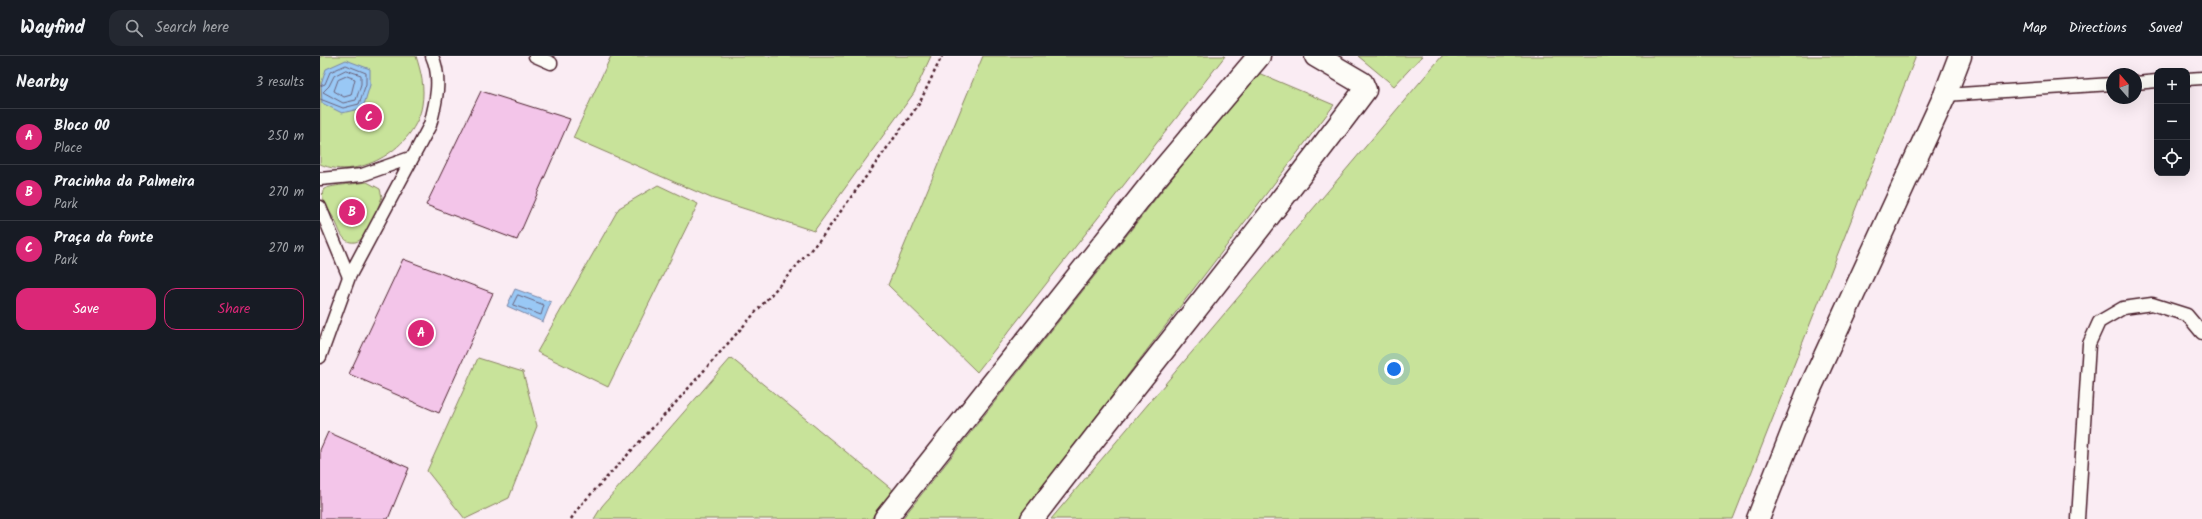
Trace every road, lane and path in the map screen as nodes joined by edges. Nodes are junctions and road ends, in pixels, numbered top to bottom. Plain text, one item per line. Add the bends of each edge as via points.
1 (432, 56) edge
2 (535, 56) edge
3 (942, 56) edge
4 (1259, 56) edge
5 (1316, 56) edge
6 (1346, 56) edge
7 (1960, 56) edge
8 (551, 63) dead end
9 (1352, 78) junction
10 (2202, 78) edge
11 (2190, 79) edge
12 (2154, 81) edge
13 (2142, 82) edge
14 (2106, 84) edge
15 (1945, 95) junction
16 (413, 156) junction
17 (320, 179) edge
18 (320, 207) edge
19 (349, 277) junction
20 (2202, 333) edge
21 (320, 357) edge
22 (571, 519) edge
23 (885, 519) edge
24 (1032, 519) edge
25 (1758, 519) edge
26 (2078, 519) edge

1 - 16 lane via 437,66 437,99 430,125
2 - 8 lane
3 - 22 path via 919,104 822,237
4 - 23 street via 1155,179
5 - 9 street
6 - 9 street via 1367,72
7 - 15 street
9 - 24 street via 1362,83 1365,90 1302,175 1125,397
10 - 11 lane
12 - 13 lane
14 - 15 lane
15 - 25 street via 1807,395
16 - 17 lane via 362,175
16 - 19 lane
18 - 19 lane
19 - 21 lane
20 - 26 lane via 2187,315 2152,304 2123,308 2099,322 2089,344

